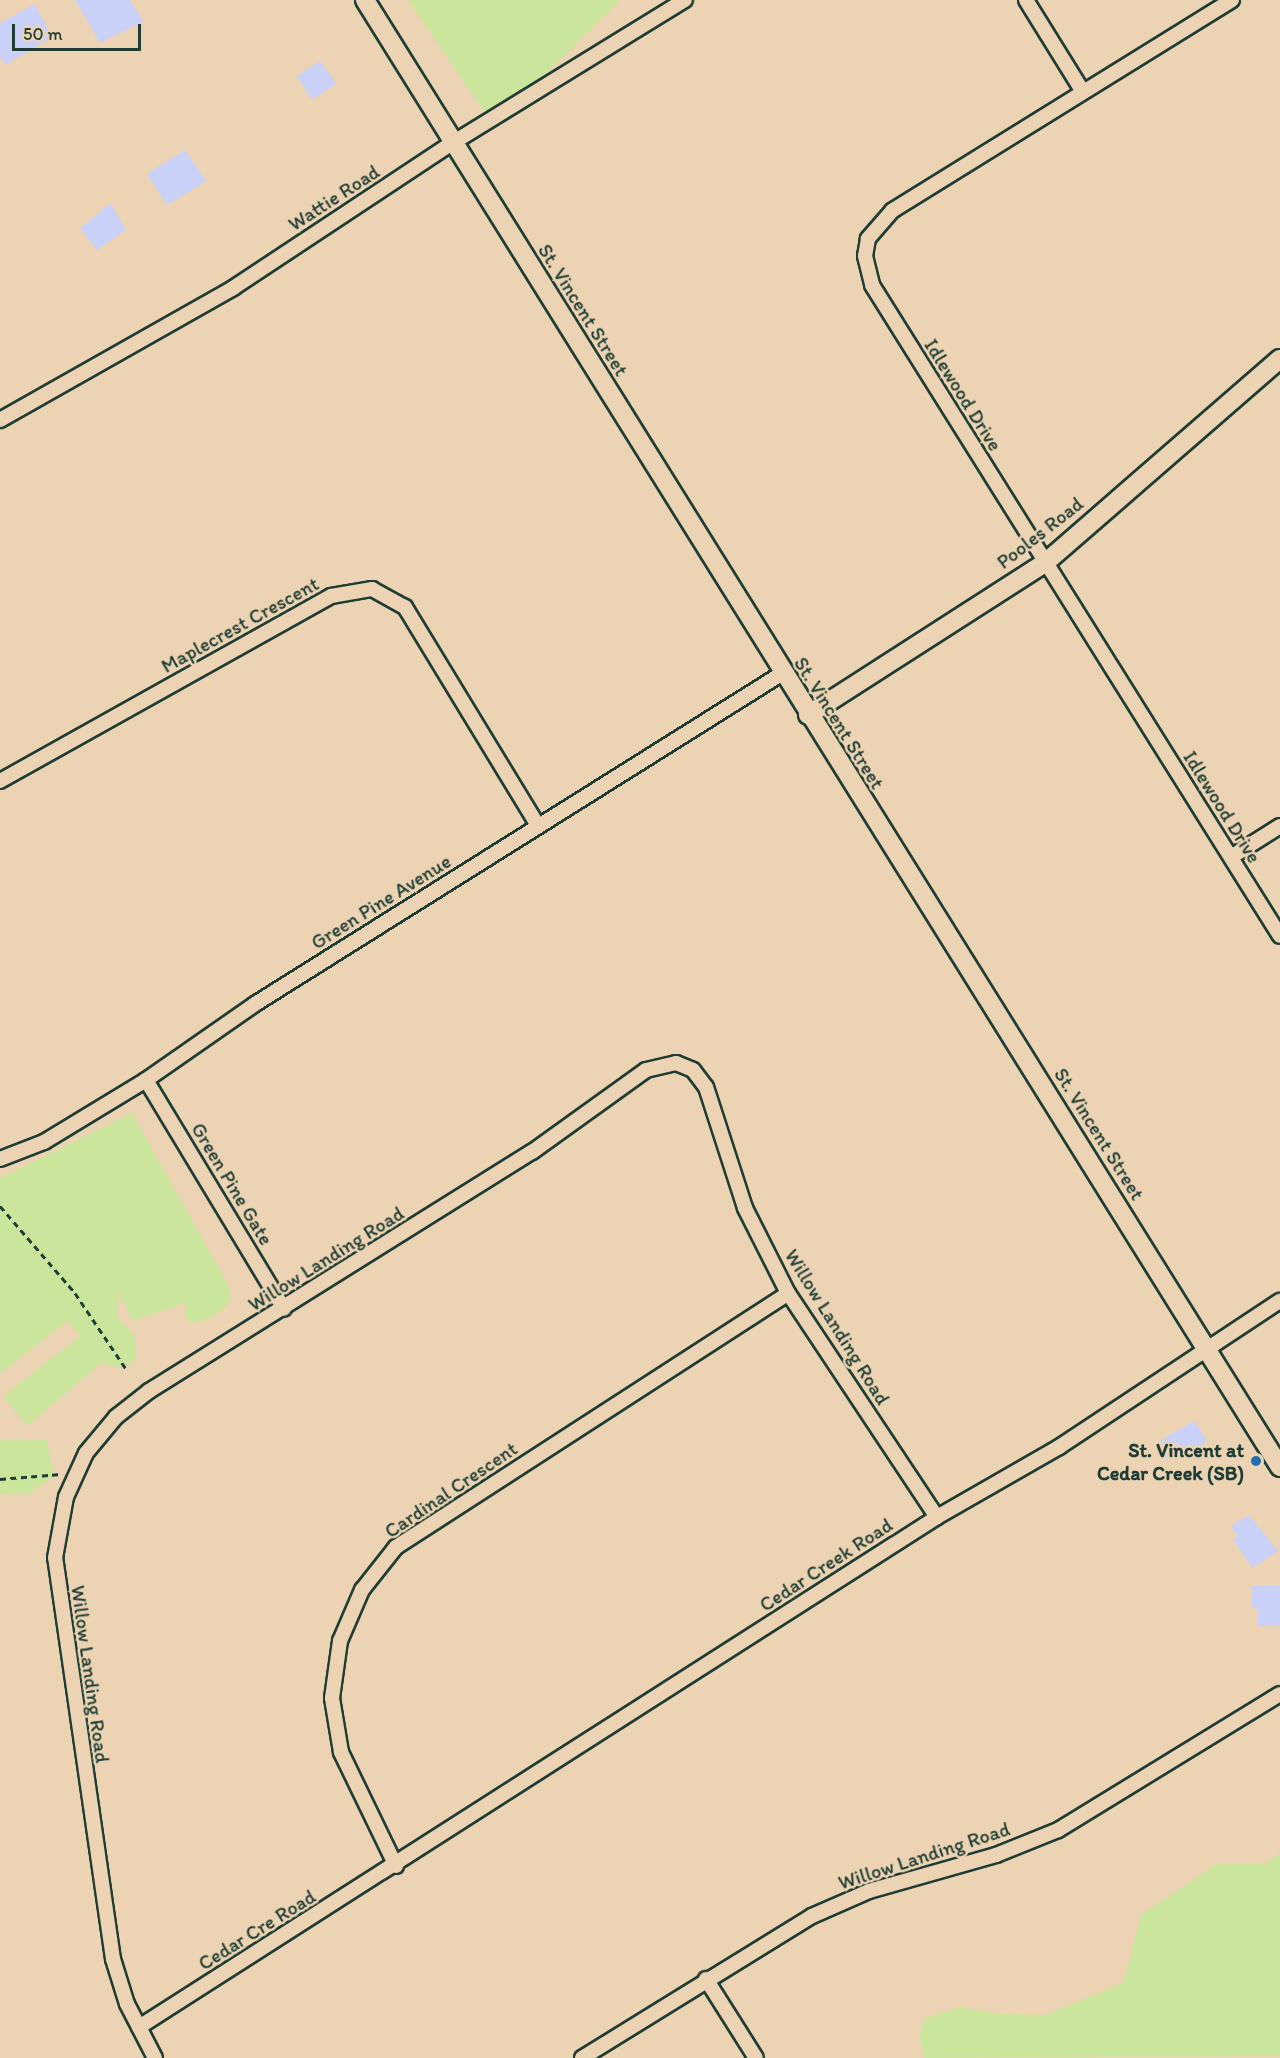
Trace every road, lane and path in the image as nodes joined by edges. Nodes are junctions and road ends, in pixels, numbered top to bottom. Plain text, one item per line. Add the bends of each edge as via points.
1 (364, 0) edge
2 (685, 0) edge
3 (1026, 0) edge
4 (1232, 0) edge
5 (1083, 92) junction
6 (454, 142) junction
7 (1280, 359) edge
8 (0, 420) edge
9 (1045, 563) junction
10 (781, 674) junction
11 (808, 715) junction
12 (0, 781) edge
13 (538, 826) junction
14 (1280, 826) edge
15 (1231, 857) junction
16 (1280, 936) edge
17 (146, 1080) junction
18 (0, 1159) edge
19 (0, 1206) edge
20 (788, 1293) junction
21 (1280, 1301) edge
22 (284, 1309) junction
23 (1207, 1348) junction
24 (126, 1369) dead end
25 (1280, 1467) edge
26 (75, 1474) junction
27 (0, 1479) edge
28 (937, 1517) junction
29 (1280, 1694) edge
30 (396, 1866) junction
31 (706, 1979) junction
32 (139, 2027) junction
33 (155, 2058) edge
34 (582, 2058) edge
35 (756, 2058) edge

1 - 6 street, St. Vincent Street
2 - 6 street, Wattie Road
3 - 5 street
4 - 5 street, Idlewood Drive
5 - 9 street, Idlewood Drive via 892,211 868,239 865,256 872,285
6 - 8 street, Wattie Road via 233,288
6 - 10 street, St. Vincent Street
7 - 9 street, Pooles Road
9 - 11 street, Pooles Road
9 - 15 street, Idlewood Drive
10 - 11 street, St. Vincent Street
10 - 13 street, Green Pine Avenue
11 - 23 street, St. Vincent Street
12 - 13 street, Maplecrest Crescent via 331,596 372,589 405,607
13 - 17 street, Green Pine Avenue via 255,1004
14 - 15 street
15 - 16 street, Idlewood Drive
17 - 18 street, Green Pine Avenue via 44,1142
17 - 22 street, Green Pine Gate
19 - 24 path via 75,1293
20 - 22 street, Willow Landing Road via 745,1208 706,1087 693,1070 676,1063 646,1070 532,1152
20 - 28 street, Willow Landing Road
20 - 30 street, Cardinal Crescent via 396,1547 362,1590 340,1641 332,1698 341,1752
21 - 23 street, Cedar Creek Road
22 - 26 street, Willow Landing Road via 148,1391 99,1434
23 - 25 street, St. Vincent Street
23 - 28 street, Cedar Creek Road via 1059,1447
26 - 27 path
26 - 32 street, Willow Landing Road via 55,1540 56,1579 104,1910 119,1983
28 - 30 street, Cedar Creek Road
29 - 31 street, Willow Landing Road via 1058,1830 996,1855 860,1896 812,1916
30 - 32 street, Cedar Cre Road
31 - 34 street, Willow Landing Road
31 - 35 street
32 - 33 street, Willow Landing Road

